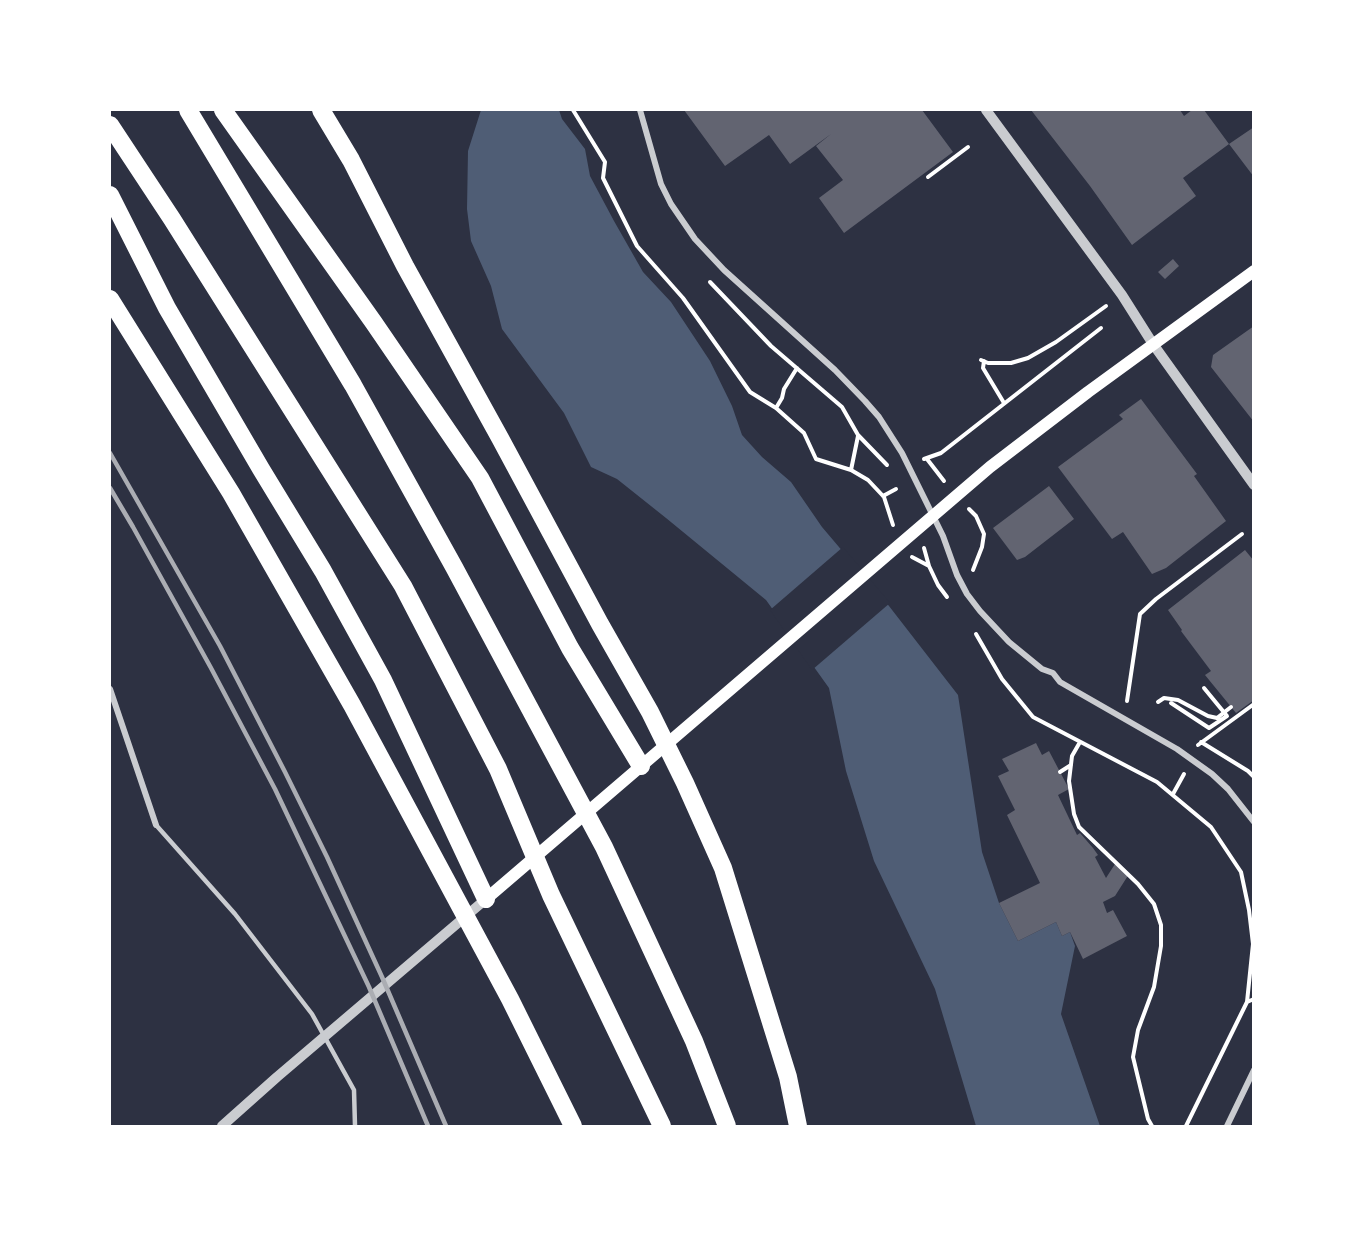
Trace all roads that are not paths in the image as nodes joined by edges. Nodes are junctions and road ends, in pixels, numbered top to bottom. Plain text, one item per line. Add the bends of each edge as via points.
1 (188, 110) edge
2 (223, 110) edge
3 (321, 110) edge
4 (640, 110) edge
5 (986, 110) edge
6 (110, 125) edge
7 (110, 195) edge
8 (1254, 271) edge
9 (110, 299) edge
10 (1152, 344) junction
11 (1254, 485) edge
12 (110, 689) edge
13 (641, 766) junction
14 (1254, 822) edge
15 (156, 825) joint
16 (486, 899) junction
17 (1254, 1070) edge
18 (222, 1126) edge
19 (355, 1126) edge
20 (573, 1126) edge
21 (662, 1126) edge
22 (727, 1126) edge
23 (798, 1126) edge
24 (1227, 1126) edge

1 - 22 highway via 358,395 604,847 694,1041
2 - 13 highway via 480,477 570,648
3 - 23 highway via 685,783 723,868 788,1077
4 - 14 street via 661,184 671,204 695,239 724,270 835,370 879,417 907,463 960,581 980,611 1009,642 1060,682 1185,754 1212,774
5 - 10 street via 1122,295
6 - 21 highway via 403,586 498,768 551,895
7 - 16 highway via 167,308 383,680
8 - 10 main road
9 - 20 highway via 231,493 352,705 510,999
10 - 11 street
10 - 13 main road via 990,467
12 - 15 street
13 - 16 main road
15 - 19 lane via 236,915 312,1014 354,1090
16 - 18 street
17 - 24 street

